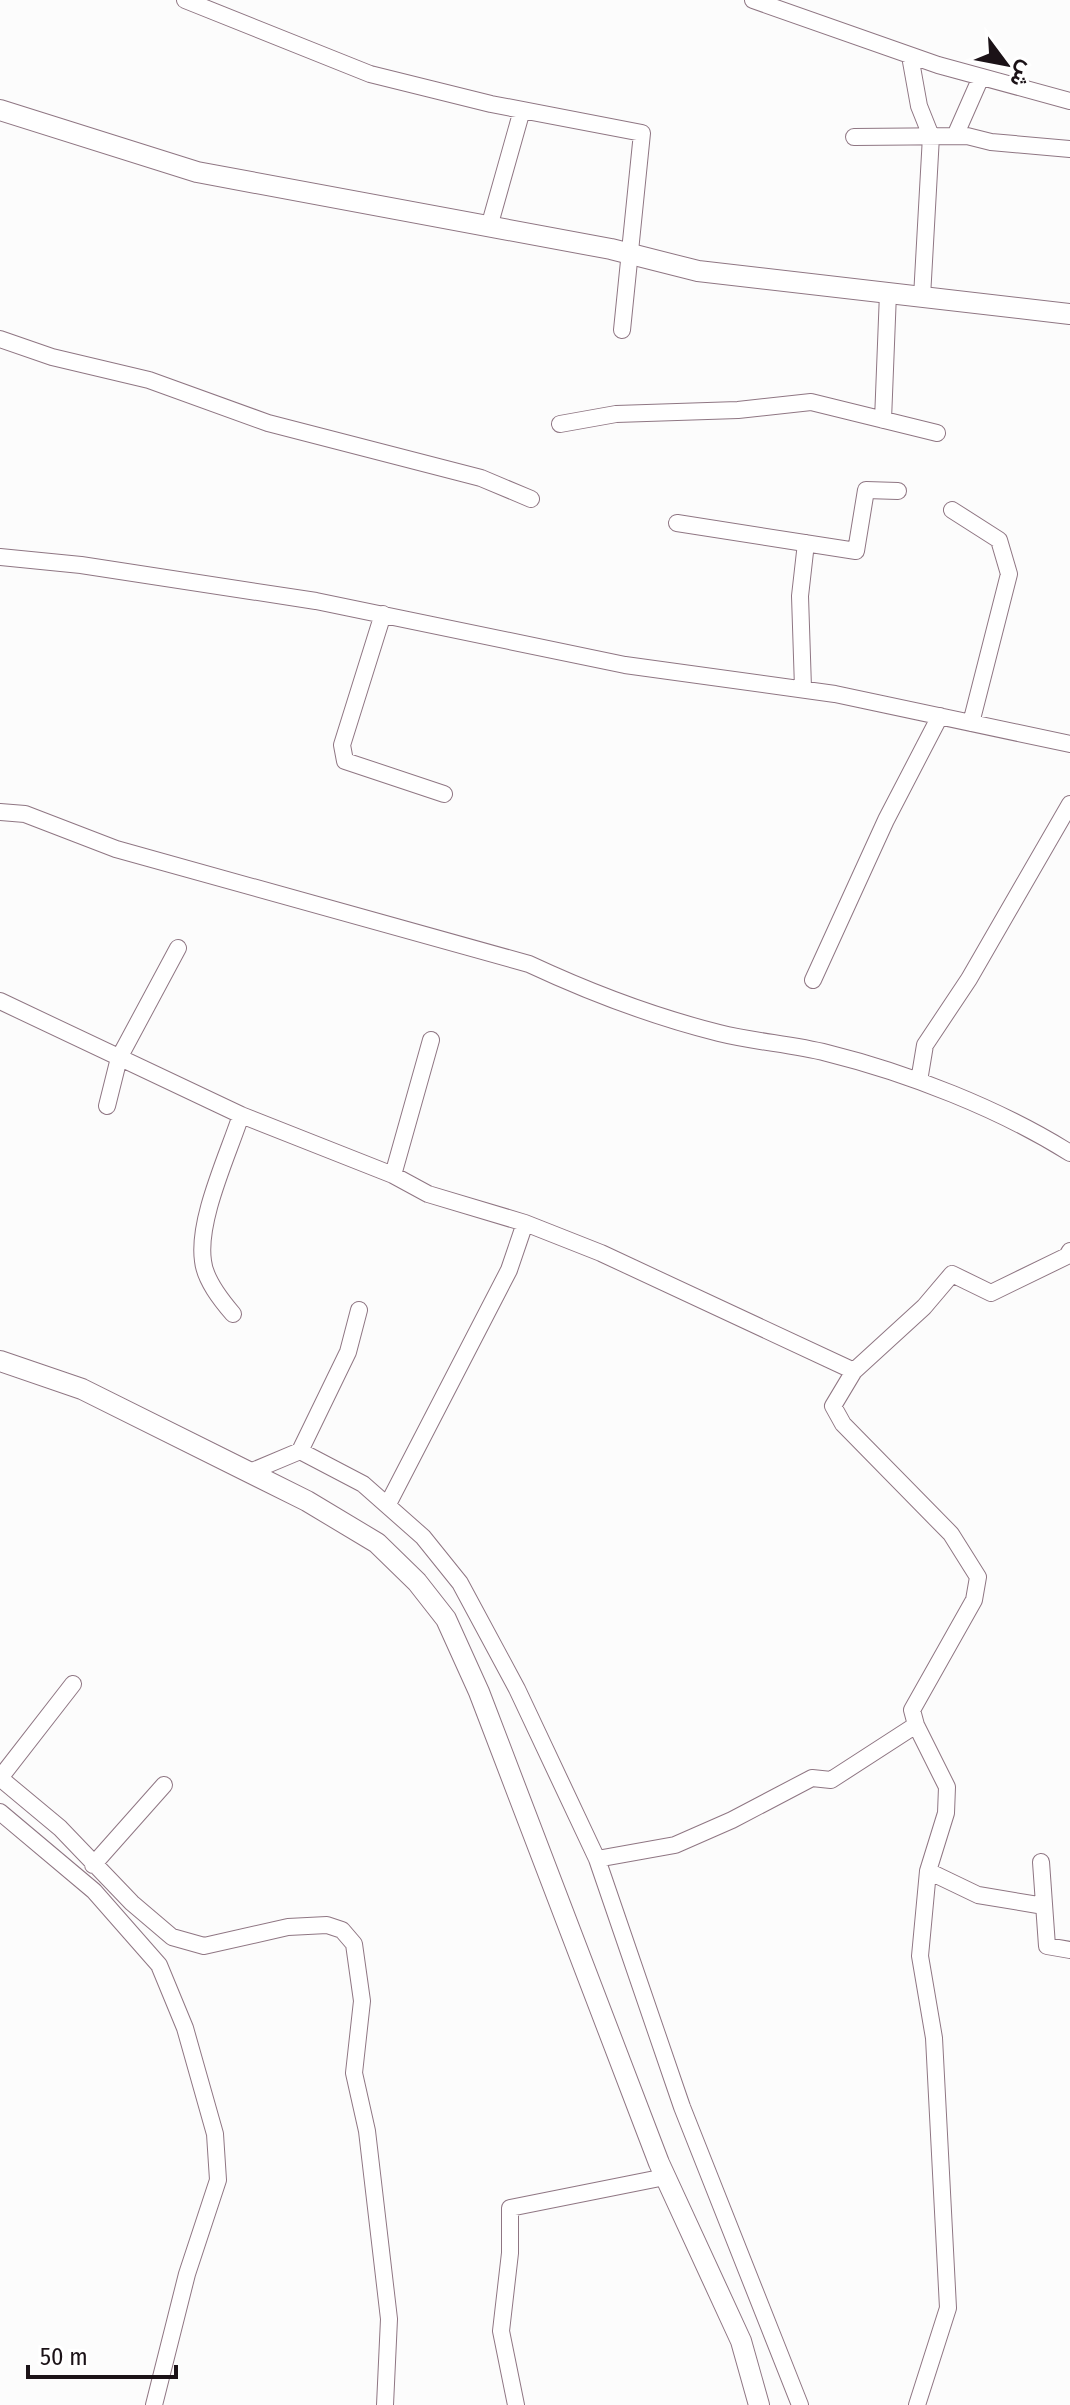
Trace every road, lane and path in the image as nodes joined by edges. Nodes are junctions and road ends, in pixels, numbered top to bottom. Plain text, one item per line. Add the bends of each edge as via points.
1 (185, 0) edge
2 (753, 0) edge
3 (910, 56) junction
4 (981, 77) junction
5 (1070, 101) edge
6 (0, 110) edge
7 (522, 110) junction
8 (931, 136) junction
9 (955, 136) junction
10 (854, 137) dead end
11 (1070, 149) edge
12 (489, 227) junction
13 (630, 254) junction
14 (888, 293) junction
15 (922, 297) junction
16 (1070, 314) edge
17 (622, 330) dead end
18 (0, 339) edge
19 (883, 420) junction
20 (560, 424) dead end
21 (937, 433) dead end
22 (898, 491) dead end
23 (531, 499) dead end
24 (952, 510) dead end
25 (677, 523) dead end
26 (806, 543) junction
27 (0, 557) edge
28 (383, 614) junction
29 (803, 688) junction
30 (940, 716) junction
31 (971, 723) junction
32 (1070, 744) edge
33 (444, 794) dead end
34 (1070, 804) edge
35 (0, 812) edge
36 (178, 948) dead end
37 (813, 980) dead end
38 (0, 1001) edge
39 (431, 1040) dead end
40 (119, 1058) junction
41 (919, 1081) junction
42 (107, 1106) dead end
43 (241, 1115) junction
44 (1070, 1153) edge
45 (393, 1175) junction
46 (525, 1223) junction
47 (1070, 1251) edge
48 (359, 1310) dead end
49 (233, 1314) dead end
50 (0, 1361) edge
51 (854, 1371) junction
52 (300, 1451) junction
53 (250, 1472) junction
54 (388, 1504) junction
55 (73, 1684) dead end
56 (916, 1725) junction
57 (0, 1778) edge
58 (164, 1785) dead end
59 (0, 1812) edge
60 (597, 1859) junction
61 (1041, 1862) dead end
62 (93, 1865) junction
63 (928, 1871) junction
64 (1044, 1906) junction
65 (1070, 1950) edge
66 (665, 2177) junction
67 (154, 2405) edge
68 (385, 2405) edge
69 (516, 2405) edge
70 (759, 2405) edge
71 (800, 2405) edge
72 (917, 2405) edge

1 - 7 street via 370,74
2 - 3 street
3 - 4 street
3 - 8 street
4 - 5 street
4 - 9 street
6 - 12 street via 197,172
7 - 12 street
7 - 13 street via 642,133
8 - 9 street
8 - 10 street
8 - 15 street
9 - 11 street
12 - 13 street
13 - 14 street via 698,271
13 - 17 street
14 - 15 street
14 - 19 street
15 - 16 street
18 - 23 street via 149,380 268,423 481,478
19 - 20 street via 811,402 616,414
19 - 21 street
22 - 26 street via 866,490 856,551
24 - 31 street via 999,540 1009,574
25 - 26 street
26 - 29 street via 800,596
27 - 28 street via 81,565
28 - 29 street via 625,665
28 - 33 street via 342,745 345,761
29 - 30 street
30 - 31 street
30 - 37 street
31 - 32 street
34 - 41 street via 925,1045
35 - 41 street via 25,814 116,849 529,964 577,987 718,1033 827,1053
36 - 40 street
38 - 40 street
39 - 45 street
40 - 42 street
40 - 43 street
41 - 44 street
43 - 45 street
43 - 49 street via 203,1234 203,1263
45 - 46 street via 428,1194
46 - 51 street
46 - 54 street via 509,1270
47 - 51 street via 991,1293 952,1274
48 - 52 street via 348,1352
50 - 53 street via 82,1389
51 - 56 street via 833,1406 843,1424 951,1534 978,1577 974,1600 912,1710
52 - 53 street
52 - 54 street via 363,1484
53 - 66 street via 377,1543 446,1619 479,1692
54 - 60 street via 460,1583
55 - 57 street
56 - 60 street via 831,1780 812,1778 675,1845
56 - 63 street via 947,1787 946,1813
57 - 62 street via 60,1828
58 - 62 street
59 - 67 street via 94,1891 159,1965 185,2028 215,2134 218,2180 187,2274
60 - 71 street via 682,2107
61 - 64 street
62 - 68 street via 172,1937 204,1946 288,1927 327,1925 342,1930 354,1944 362,2001 354,2073 367,2131 389,2319
63 - 64 street via 978,1895
63 - 72 street via 920,1956 934,2038 948,2308
64 - 65 street via 1047,1946
66 - 69 street via 510,2208 501,2331
66 - 70 street via 741,2341

